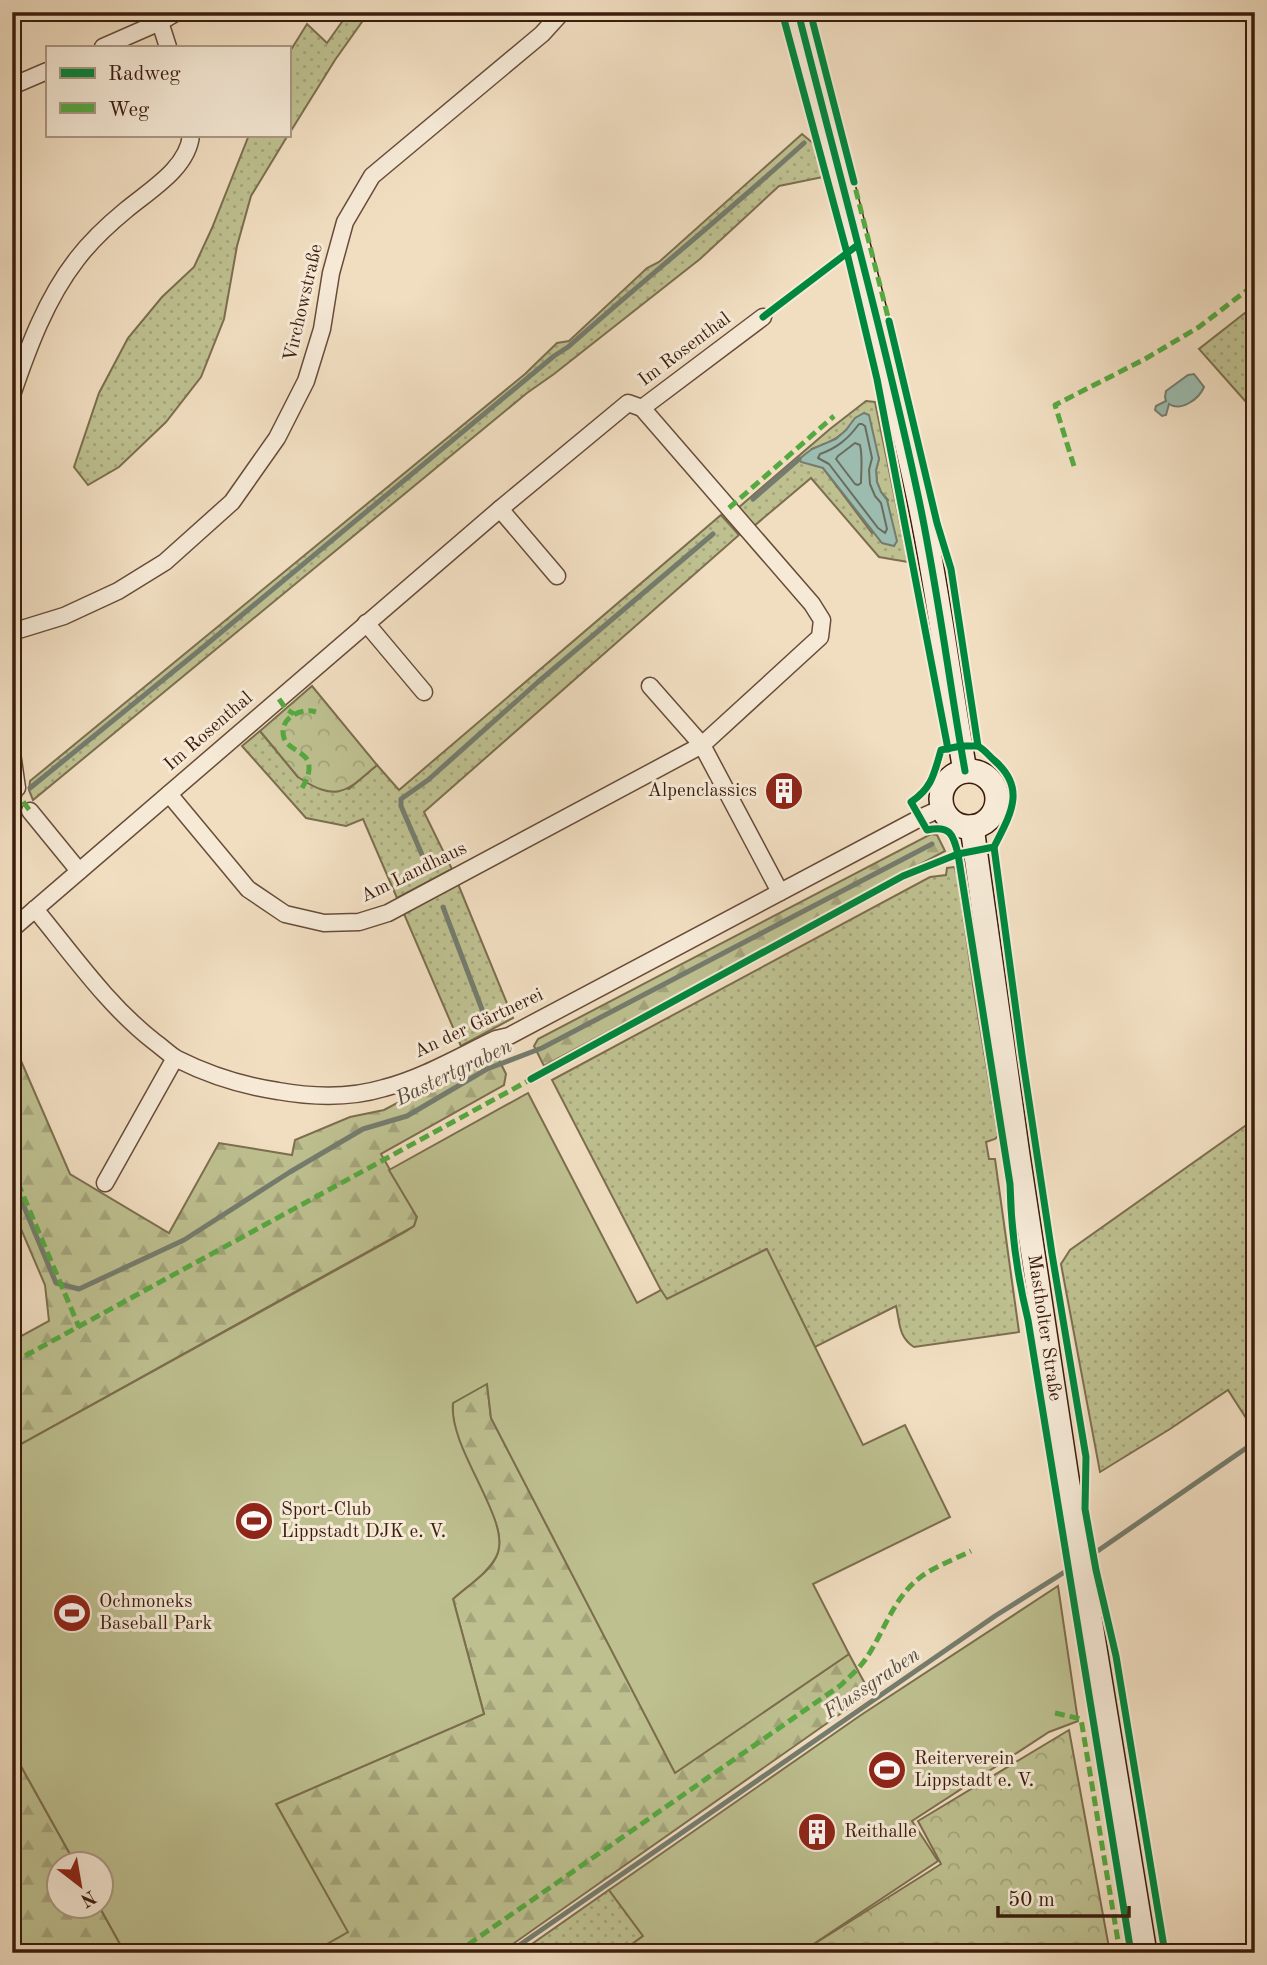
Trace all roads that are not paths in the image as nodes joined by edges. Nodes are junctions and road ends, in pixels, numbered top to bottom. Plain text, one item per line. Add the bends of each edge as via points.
1 (177, 12) edge
2 (562, 12) edge
3 (798, 12) edge
4 (160, 22) junction
5 (105, 46) edge
6 (168, 46) edge
7 (46, 71) edge
8 (12, 86) edge
9 (191, 136) edge
10 (764, 317) dead end
11 (12, 395) edge
12 (642, 408) junction
13 (500, 509) junction
14 (557, 576) dead end
15 (366, 623) junction
16 (12, 632) edge
17 (650, 686) dead end
18 (424, 692) dead end
19 (702, 745) junction
20 (12, 753) edge
21 (965, 771) junction
22 (17, 788) dead end
23 (169, 794) junction
24 (942, 808) junction
25 (30, 811) dead end
26 (972, 827) junction
27 (79, 871) junction
28 (780, 892) junction
29 (35, 909) junction
30 (12, 929) edge
31 (176, 1058) junction
32 (105, 1182) dead end
33 (1145, 1953) edge

1 - 4 street
2 - 16 street, Virchowstraße via 542,34 372,176 345,222 306,381 277,438 232,502 165,562 118,591 64,616
3 - 21 street via 919,501
4 - 5 street
4 - 6 street
7 - 8 street
9 - 11 street via 176,169 77,259 47,307
10 - 12 street, Im Rosenthal
12 - 13 street, Im Rosenthal via 628,403
12 - 19 street, Am Landhaus via 822,620 820,637
13 - 14 street
13 - 15 street, Im Rosenthal
15 - 18 street
15 - 23 street, Im Rosenthal
17 - 19 street
19 - 23 street, Am Landhaus via 388,914 359,922 324,923 285,914 248,890
19 - 28 street
20 - 22 street
21 - 24 street via 945,784
21 - 26 street via 982,774 997,796 993,813
23 - 27 street, Im Rosenthal
24 - 26 street via 954,822
24 - 28 street, An der Gärtnerei
25 - 27 street
26 - 33 street, Mastholter Straße via 1020,1168
27 - 29 street, Im Rosenthal
28 - 31 street, An der Gärtnerei via 509,1036 383,1089 340,1095 288,1093 230,1080
29 - 30 street, Im Rosenthal
29 - 31 street, An der Gärtnerei via 112,1003
31 - 32 street

